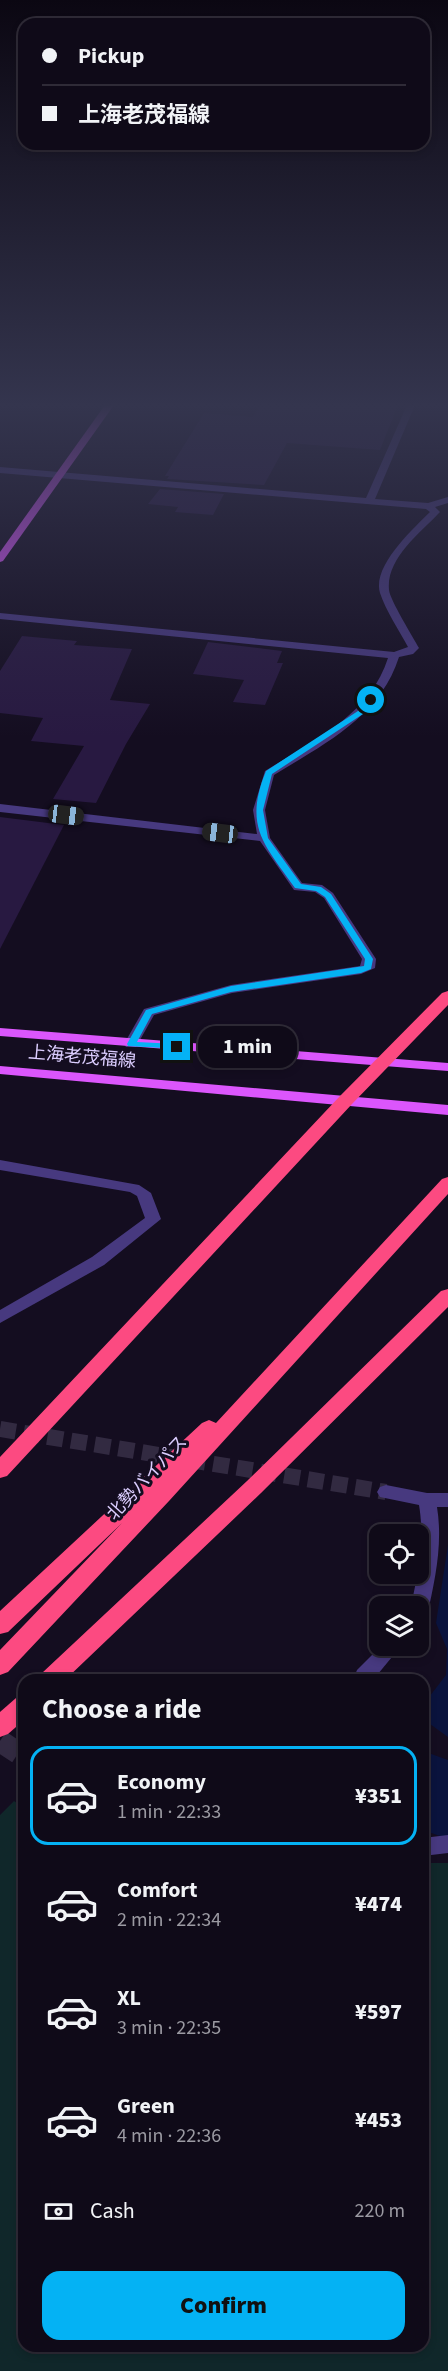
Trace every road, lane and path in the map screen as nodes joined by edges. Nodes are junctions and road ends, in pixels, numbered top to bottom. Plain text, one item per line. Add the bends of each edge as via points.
1 (31, 516) edge
2 (433, 516) edge
3 (0, 559) edge
4 (0, 616) edge
5 (394, 655) junction
6 (0, 808) edge
7 (264, 838) junction
8 (448, 996) edge
9 (0, 1032) edge
10 (131, 1044) junction
11 (383, 1062) junction
12 (448, 1067) edge
13 (0, 1070) edge
14 (346, 1100) junction
15 (448, 1110) edge
16 (0, 1165) edge
17 (448, 1183) edge
18 (448, 1296) edge
19 (0, 1317) edge
20 (324, 1320) junction
21 (0, 1470) edge
22 (386, 1492) tunnel mouth
23 (427, 1500) junction
24 (448, 1500) edge
25 (422, 1596) edge
26 (0, 1625) edge
27 (383, 1656) edge
28 (0, 1665) edge
29 (56, 1674) edge
30 (366, 1674) edge
31 (18, 1710) edge
32 (0, 1727) edge
33 (448, 1844) edge
34 (429, 1846) edge

1 - 3 main road
2 - 5 street via 389,564 384,591 414,648
4 - 5 street
5 - 7 street via 392,668 360,713 269,773 259,810
6 - 7 street
7 - 10 street via 298,887 318,888 328,896 369,959 368,968 231,989 149,1012
8 - 11 highway
9 - 10 main road, 上海老茂福線
10 - 11 main road, 上海老茂福線
11 - 12 main road, 上海老茂福線
11 - 14 highway
13 - 14 main road, 上海老茂福線
14 - 15 main road, 上海老茂福線
14 - 21 highway
16 - 19 street via 134,1188 143,1193 153,1219 98,1261
17 - 20 highway, 北勢バイパス
18 - 29 highway
20 - 26 highway, 北勢バイパス
20 - 28 highway, 北勢バイパス
22 - 23 street
23 - 24 street
23 - 25 street via 432,1540
27 - 30 street
31 - 32 highway
33 - 34 street

